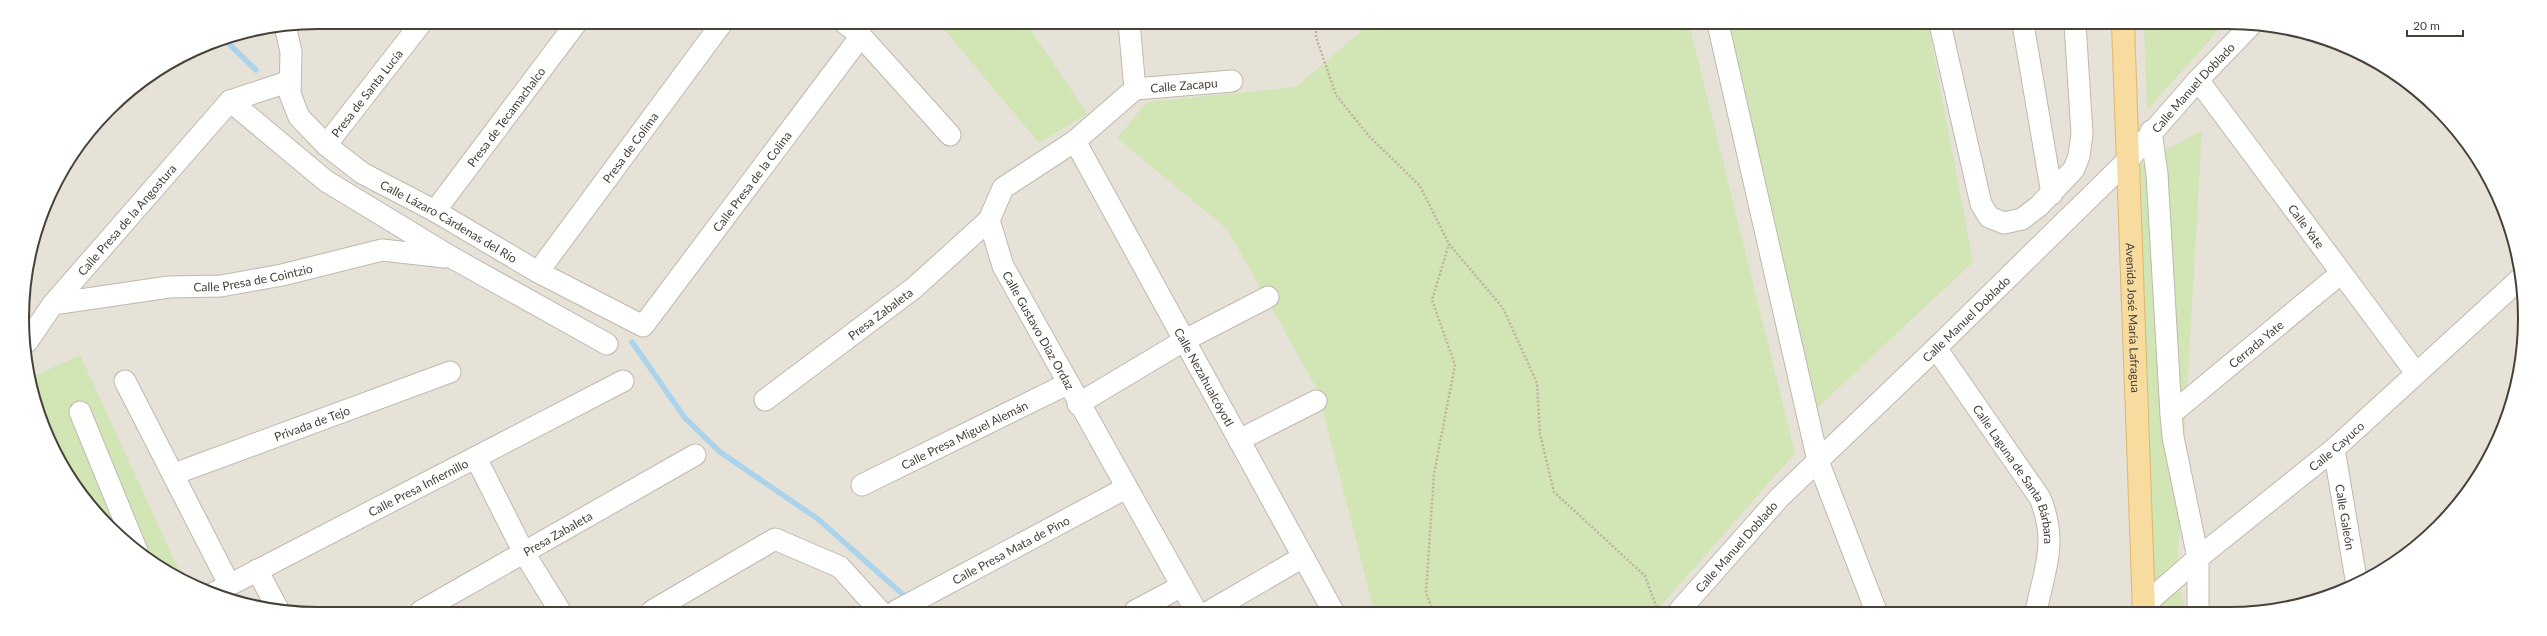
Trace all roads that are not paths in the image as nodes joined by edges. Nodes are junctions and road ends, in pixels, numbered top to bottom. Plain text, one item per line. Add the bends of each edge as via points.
1 (417, 29) edge
2 (572, 29) edge
3 (717, 29) edge
4 (852, 29) edge
5 (1130, 29) edge
6 (1719, 29) edge
7 (1941, 29) edge
8 (2024, 29) edge
9 (2075, 29) edge
10 (2124, 29) edge
11 (2245, 30) edge
12 (287, 31) edge
13 (861, 36) junction
14 (2198, 80) junction
15 (290, 81) junction
16 (1232, 81) dead end
17 (1135, 89) junction
18 (230, 101) junction
19 (2151, 131) junction
20 (950, 135) dead end
21 (1075, 141) junction
22 (326, 145) junction
23 (2129, 159) junction
24 (2046, 200) junction
25 (435, 211) junction
26 (989, 220) junction
27 (2054, 232) junction
28 (451, 258) junction
29 (538, 272) junction
30 (2340, 274) junction
31 (2516, 282) edge
32 (1268, 297) dead end
33 (53, 304) junction
34 (643, 326) joint
35 (30, 338) edge
36 (1185, 340) junction
37 (607, 344) dead end
38 (1936, 348) junction
39 (450, 372) dead end
40 (2416, 374) junction
41 (125, 381) dead end
42 (623, 381) dead end
43 (1067, 384) junction
44 (765, 400) dead end
45 (1316, 401) dead end
46 (1078, 404) junction
47 (80, 412) dead end
48 (2171, 414) junction
49 (1240, 440) junction
50 (2334, 449) junction
51 (695, 455) dead end
52 (476, 458) junction
53 (1818, 461) junction
54 (174, 474) junction
55 (862, 485) dead end
56 (1126, 488) junction
57 (132, 539) edge
58 (524, 552) junction
59 (1303, 557) junction
60 (2198, 558) junction
61 (257, 570) junction
62 (2355, 578) edge
63 (1182, 586) junction
64 (221, 589) edge
65 (275, 604) edge
66 (428, 607) edge
67 (558, 607) edge
68 (659, 607) edge
69 (887, 607) edge
70 (900, 607) edge
71 (1144, 607) edge
72 (1193, 607) edge
73 (1218, 607) edge
74 (1330, 607) edge
75 (1683, 607) edge
76 (1874, 607) edge
77 (2037, 607) edge
78 (2143, 607) edge
79 (2145, 607) edge
80 (2198, 607) edge

1 - 22 street, Presa de Santa Lucía
2 - 25 street, Presa de Tecamachalco
3 - 29 street, Presa de Colima
4 - 13 street
5 - 17 street
6 - 53 street
7 - 24 street via 1981,204 1989,217 2004,223 2022,219
8 - 24 street
9 - 24 street via 2082,134 2079,156 2074,169
10 - 23 main road, Avenida José María Lafragua
11 - 14 street, Calle Manuel Doblado
12 - 15 street, Calle Lázaro Cárdenas del Río via 291,52
13 - 20 street
13 - 34 street, Calle Presa de la Colina
14 - 19 street, Calle Manuel Doblado
14 - 30 street, Calle Yate
15 - 18 street
15 - 22 street, Calle Lázaro Cárdenas del Río via 290,94 299,117
16 - 17 street, Calle Zacapu
17 - 21 street
18 - 28 street, Calle Presa de Cointzio via 326,181
18 - 33 street, Calle Presa de la Angostura
19 - 23 street, Calle Manuel Doblado
19 - 48 street via 2157,174
21 - 26 street via 1004,188
21 - 36 street, Calle Nezahualcóyotl
22 - 25 street, Calle Lázaro Cárdenas del Río via 362,173
23 - 27 street, Calle Manuel Doblado
23 - 78 main road, Avenida José María Lafragua
24 - 27 street
25 - 29 street, Calle Lázaro Cárdenas del Río
26 - 43 street, Calle Gustavo Díaz Ordaz via 1003,266
26 - 44 street, Presa Zabaleta via 914,288
27 - 38 street, Calle Manuel Doblado
28 - 33 street, Calle Presa de Cointzio via 382,250 282,275 221,286 169,287
28 - 37 street, Calle Presa de Cointzio
29 - 34 street, Calle Lázaro Cárdenas del Río
30 - 40 street, Calle Yate
30 - 48 street, Cerrada Yate
31 - 40 street, Calle Cayuco
32 - 36 street
33 - 35 street, Calle Presa de la Angostura
36 - 46 street
36 - 49 street, Calle Nezahualcóyotl
38 - 53 street, Calle Manuel Doblado
38 - 77 street, Calle Laguna de Santa Bárbara via 2040,498 2047,517 2050,544
39 - 54 street, Privada de Tejo
40 - 50 street, Calle Cayuco
41 - 54 street
42 - 52 street, Calle Presa Infiernillo
43 - 46 street, Calle Gustavo Díaz Ordaz
43 - 55 street, Calle Presa Miguel Alemán
45 - 49 street
46 - 56 street, Calle Gustavo Díaz Ordaz
47 - 57 street
48 - 60 street via 2173,437
49 - 59 street, Calle Nezahualcóyotl
50 - 60 street, Calle Cayuco
50 - 62 street, Calle Galeón
51 - 58 street, Presa Zabaleta
52 - 58 street
52 - 61 street, Calle Presa Infiernillo
53 - 75 street, Calle Manuel Doblado via 1779,498
53 - 76 street
54 - 64 street
56 - 63 street, Calle Gustavo Díaz Ordaz
56 - 70 street, Calle Presa Mata de Pino
58 - 66 street, Presa Zabaleta
58 - 67 street
59 - 73 street
59 - 74 street, Calle Nezahualcóyotl
60 - 79 street, Calle Cayuco
60 - 80 street
61 - 64 street, Calle Presa Infiernillo
61 - 65 street
63 - 71 street
63 - 72 street, Calle Gustavo Díaz Ordaz
68 - 69 street via 775,539 840,566

